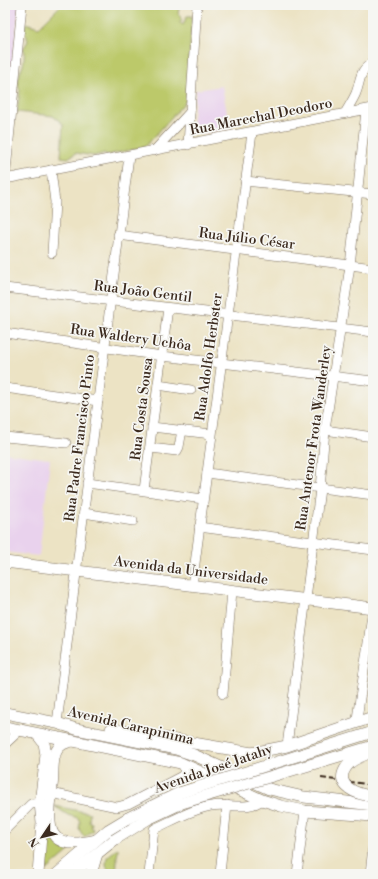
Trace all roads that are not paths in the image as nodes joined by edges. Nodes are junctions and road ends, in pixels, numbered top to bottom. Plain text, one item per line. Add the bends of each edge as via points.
1 (22, 5) edge
2 (197, 5) edge
3 (373, 63) edge
4 (357, 90) junction
5 (369, 109) edge
6 (190, 112) junction
7 (345, 113) junction
8 (252, 133) junction
9 (188, 145) junction
10 (154, 152) junction
11 (128, 156) junction
12 (51, 170) junction
13 (5, 180) edge
14 (245, 181) junction
15 (358, 192) junction
16 (373, 194) edge
17 (118, 235) junction
18 (236, 250) junction
19 (52, 253) dead end
20 (350, 266) junction
21 (373, 268) edge
22 (5, 288) edge
23 (110, 301) junction
24 (168, 308) junction
25 (228, 316) junction
26 (342, 329) junction
27 (373, 332) edge
28 (5, 333) edge
29 (104, 348) junction
30 (162, 356) junction
31 (221, 363) junction
32 (334, 376) junction
33 (373, 381) edge
34 (158, 385) junction
35 (5, 388) edge
36 (191, 390) dead end
37 (98, 401) junction
38 (152, 427) junction
39 (182, 430) junction
40 (325, 430) junction
41 (211, 434) junction
42 (5, 437) edge
43 (373, 437) edge
44 (66, 443) dead end
45 (150, 448) junction
46 (207, 473) junction
47 (87, 483) junction
48 (320, 489) junction
49 (144, 490) junction
50 (373, 495) edge
51 (203, 499) junction
52 (84, 514) junction
53 (133, 521) dead end
54 (199, 527) junction
55 (313, 543) junction
56 (373, 550) edge
57 (5, 562) edge
58 (77, 571) junction
59 (192, 586) junction
60 (232, 591) junction
61 (305, 600) junction
62 (373, 608) edge
63 (223, 694) dead end
64 (5, 713) edge
65 (373, 717) edge
66 (357, 719) dead end
67 (60, 724) junction
68 (5, 727) edge
69 (20, 730) junction
70 (373, 732) edge
71 (37, 734) junction
72 (72, 741) junction
73 (5, 744) edge
74 (287, 746) junction
75 (373, 746) edge
76 (373, 751) edge
77 (181, 763) junction
78 (51, 793) junction
79 (373, 796) edge
80 (262, 800) junction
81 (40, 803) junction
82 (227, 805) junction
83 (373, 805) edge
84 (305, 811) junction
85 (373, 816) edge
86 (5, 830) edge
87 (111, 835) junction
88 (96, 840) junction
89 (373, 847) edge
90 (97, 852) junction
91 (38, 874) edge
92 (57, 874) edge
93 (72, 874) edge
94 (90, 874) edge
95 (149, 874) edge
96 (220, 874) edge
97 (297, 874) edge
98 (370, 874) edge

1 - 13 street
2 - 6 street
3 - 4 street via 360,74
4 - 5 street via 359,104
4 - 7 street
5 - 7 street, Rua Marechal Deodoro
5 - 15 street, Rua Antenor Frota Wanderley
6 - 9 street
6 - 10 street, Rua Marechal Deodoro
7 - 8 street, Rua Marechal Deodoro
8 - 9 street, Rua Marechal Deodoro
8 - 14 street, Rua Adolfo Herbster
9 - 10 street, Rua Marechal Deodoro
10 - 11 street, Rua Marechal Deodoro
11 - 12 street, Rua Marechal Deodoro
11 - 17 street, Rua Padre Francisco Pinto
12 - 13 street, Rua Marechal Deodoro
12 - 19 street via 55,202
14 - 15 street
14 - 18 street, Rua Adolfo Herbster
15 - 16 street
15 - 20 street, Rua Antenor Frota Wanderley
17 - 18 street, Rua Júlio César
17 - 23 street, Rua Padre Francisco Pinto
18 - 20 street, Rua Júlio César
18 - 25 street, Rua Adolfo Herbster
20 - 21 street, Rua Júlio César
20 - 26 street, Rua Antenor Frota Wanderley
22 - 23 street, Rua João Gentil
23 - 24 street, Rua João Gentil
23 - 29 street, Rua Padre Francisco Pinto
24 - 25 street, Rua João Gentil
24 - 30 street, Rua Costa Sousa
25 - 26 street, Rua João Gentil
25 - 31 street, Rua Adolfo Herbster
26 - 27 street, Rua João Gentil
26 - 32 street, Rua Antenor Frota Wanderley
28 - 29 street, Rua Waldery Uchôa
29 - 30 street, Rua Waldery Uchôa
29 - 37 street, Rua Padre Francisco Pinto
30 - 31 street, Rua Waldery Uchôa
30 - 34 street, Rua Costa Sousa
31 - 32 street, Rua Waldery Uchôa
31 - 41 street, Rua Adolfo Herbster
32 - 33 street, Rua Waldery Uchôa
32 - 40 street, Rua Antenor Frota Wanderley
34 - 36 street
34 - 38 street, Rua Costa Sousa
35 - 37 street
37 - 47 street, Rua Padre Francisco Pinto
38 - 39 street
38 - 45 street, Rua Costa Sousa
39 - 41 street
39 - 45 street via 180,447 177,450
40 - 43 street
40 - 48 street, Rua Antenor Frota Wanderley
41 - 46 street, Rua Adolfo Herbster
42 - 44 street
45 - 49 street, Rua Costa Sousa
46 - 48 street
46 - 51 street, Rua Adolfo Herbster
47 - 49 street
47 - 52 street, Rua Padre Francisco Pinto
48 - 50 street
48 - 55 street, Rua Antenor Frota Wanderley
49 - 51 street
51 - 54 street, Rua Adolfo Herbster
52 - 53 street
52 - 58 street, Rua Padre Francisco Pinto
54 - 55 street
54 - 59 street, Rua Adolfo Herbster
55 - 56 street
55 - 61 street, Rua Antenor Frota Wanderley
57 - 58 main road, Avenida da Universidade
58 - 59 main road, Avenida da Universidade
58 - 67 street, Rua Padre Francisco Pinto
59 - 60 main road, Avenida da Universidade
60 - 61 main road, Avenida da Universidade
60 - 63 street
61 - 62 main road, Avenida da Universidade
61 - 74 street, Rua Antenor Frota Wanderley
62 - 66 street
64 - 67 main road, Avenida Carapinima
65 - 74 main road
67 - 74 main road via 70,722 252,753
67 - 83 main road, Avenida Carapinima via 176,749 268,789 304,798
68 - 69 main road, Avenida Carapinima
69 - 71 main road, Avenida Carapinima
69 - 73 street
70 - 87 main road, Avenida José Jatahy, bridge via 179,793 141,810
71 - 72 main road, Avenida Carapinima
71 - 81 main road via 44,743 46,755
72 - 77 main road, Avenida Carapinima
72 - 78 main road via 60,746 54,754
75 - 87 main road, Avenida José Jatahy, bridge via 182,803
76 - 79 main road, bridge via 350,762 343,777 353,792
77 - 78 street via 185,772 182,776 123,806 111,807
77 - 80 main road, Avenida Carapinima
78 - 88 main road via 48,819 57,838 73,844
80 - 82 street via 245,806
80 - 84 main road, Avenida Carapinima
81 - 86 street via 31,804
81 - 91 main road via 42,845
82 - 95 street via 210,806 154,829
82 - 96 street
84 - 85 main road, Avenida Carapinima
84 - 97 street
87 - 88 main road, Avenida José Jatahy
87 - 90 main road, Avenida José Jatahy
88 - 92 main road, Avenida José Jatahy
89 - 98 street
90 - 93 main road, Avenida José Jatahy
90 - 94 main road

